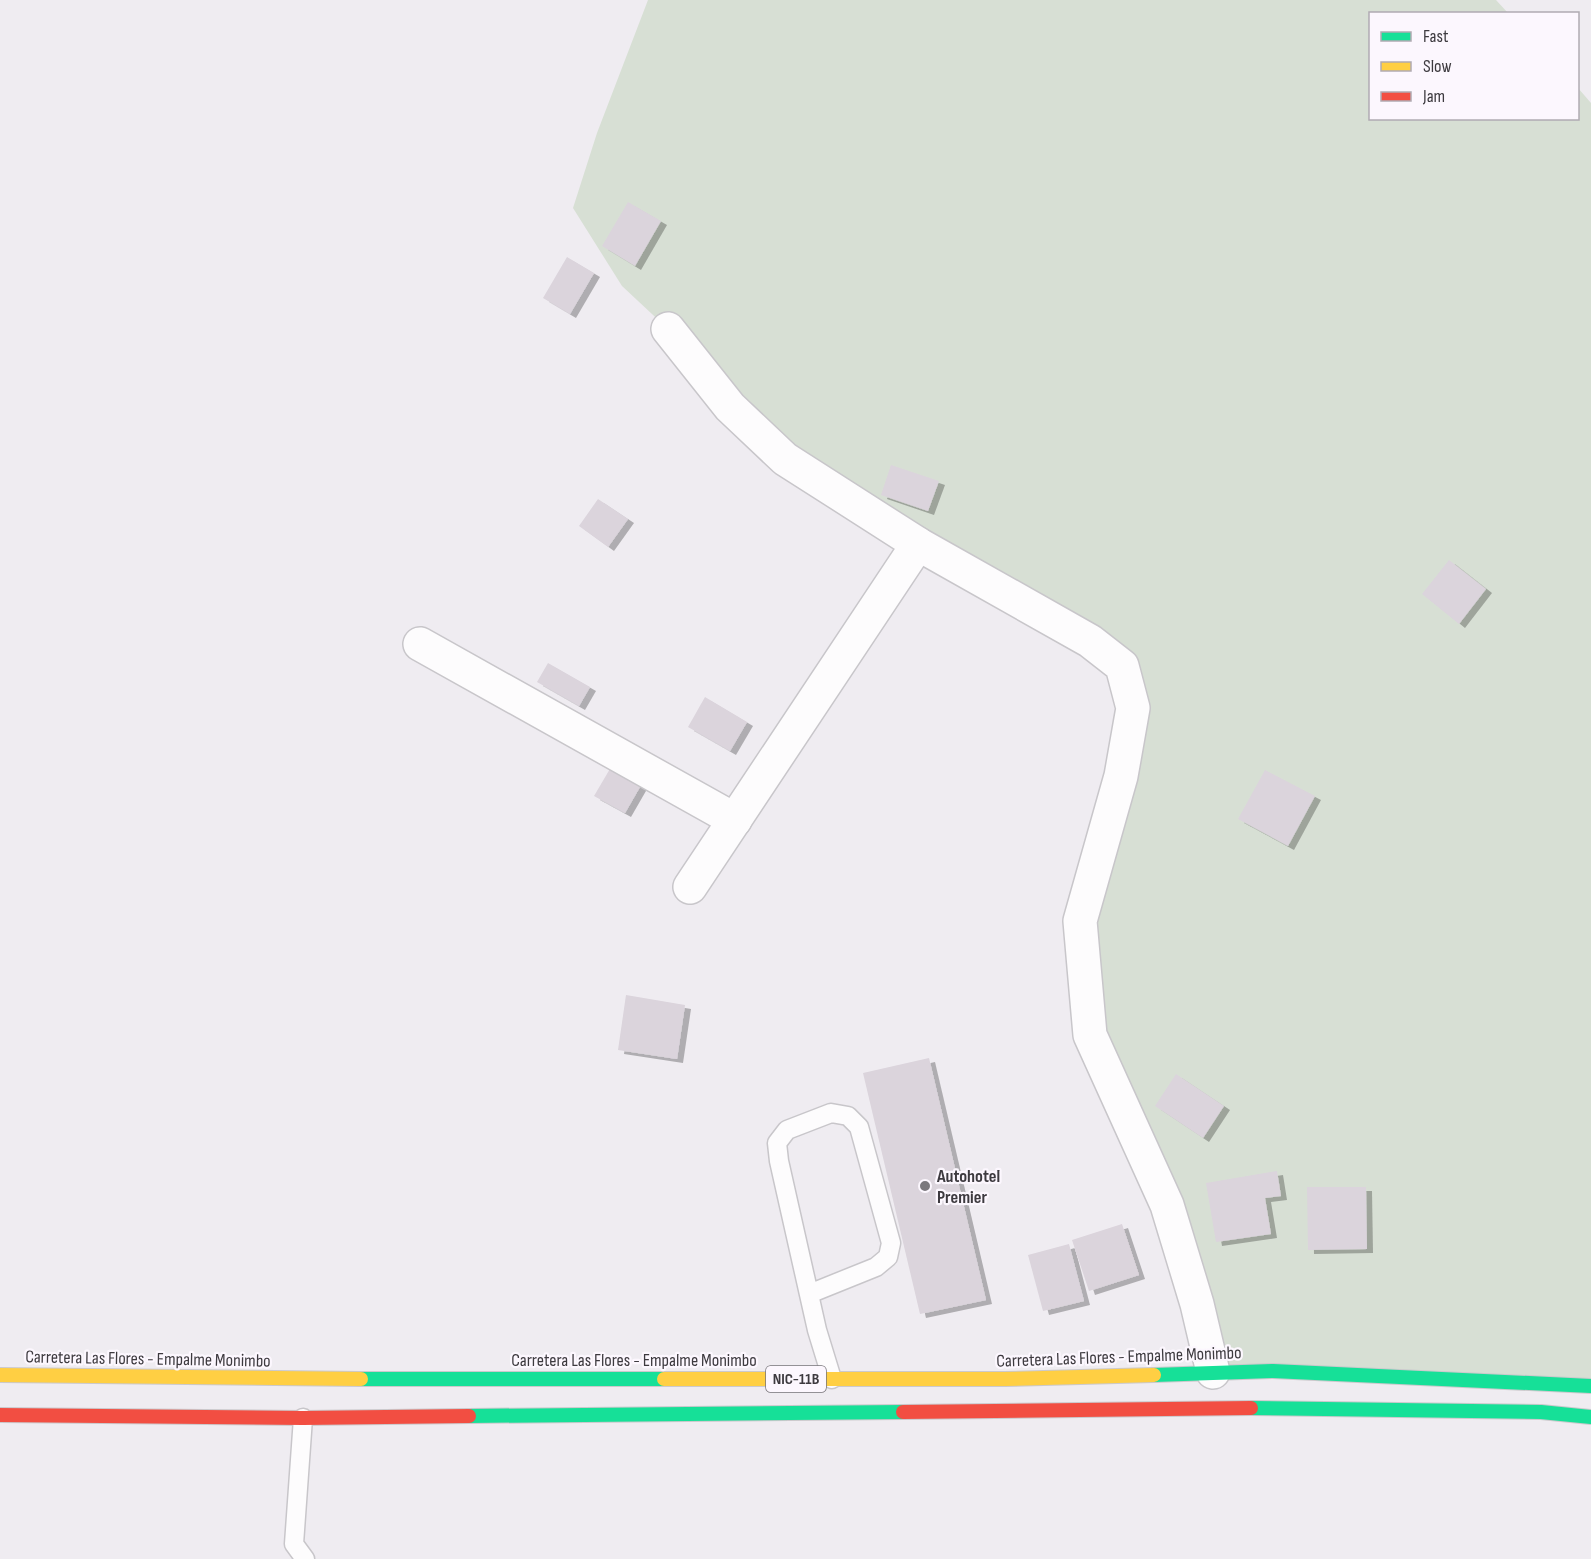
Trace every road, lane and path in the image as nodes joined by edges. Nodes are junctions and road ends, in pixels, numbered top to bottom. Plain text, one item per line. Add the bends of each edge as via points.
1 (668, 329) dead end
2 (918, 544) junction
3 (420, 644) dead end
4 (735, 820) junction
5 (690, 887) dead end
6 (810, 1294) junction
7 (1213, 1372) junction
8 (0, 1375) edge
9 (832, 1379) junction
10 (1591, 1386) edge
11 (0, 1415) edge
12 (1591, 1417) edge
13 (303, 1418) junction
14 (305, 1559) edge

1 - 2 street via 730,407 785,459
2 - 4 street
2 - 7 street via 1090,642 1122,666 1133,708 1121,776 1080,921 1090,1035 1167,1205
3 - 4 street
4 - 5 street
6 - 6 lane via 777,1143 787,1130 831,1113 848,1116 859,1127 891,1243 888,1257 876,1267
6 - 9 lane
7 - 9 highway, Carretera Las Flores - Empalme Monimbo / NIC-11B via 1005,1379
7 - 10 highway, Carretera Las Flores - Empalme Monimbo / NIC-11B via 1273,1371
8 - 9 highway, Carretera Las Flores - Empalme Monimbo / NIC-11B
11 - 13 highway, NIC-11B
12 - 13 highway, NIC-11B via 1541,1412 1228,1408
13 - 14 lane via 294,1544

